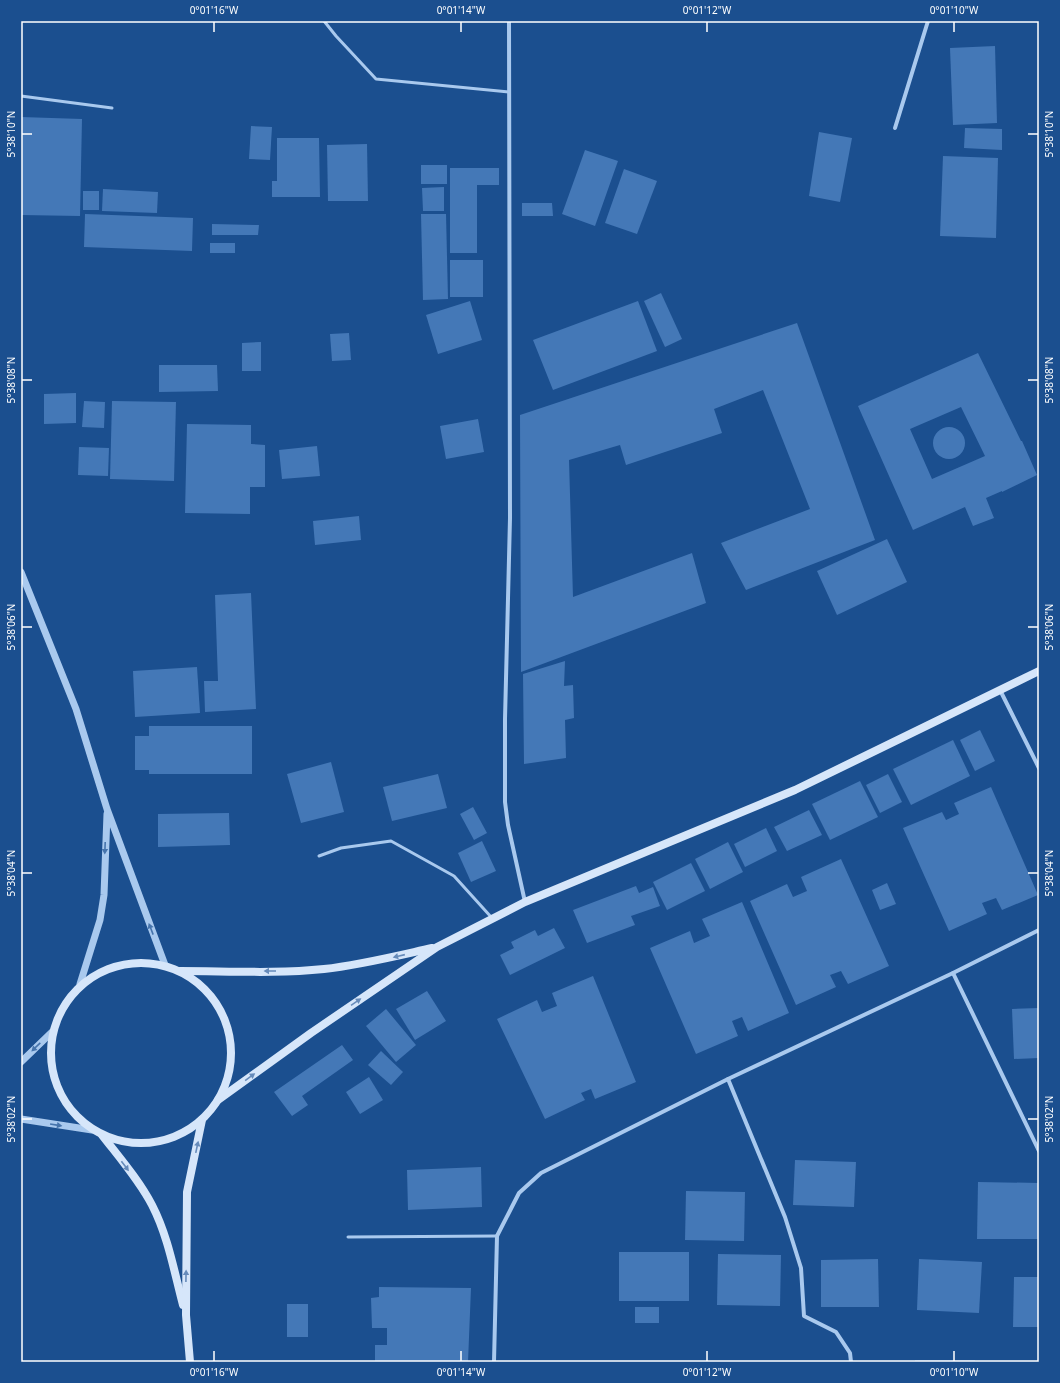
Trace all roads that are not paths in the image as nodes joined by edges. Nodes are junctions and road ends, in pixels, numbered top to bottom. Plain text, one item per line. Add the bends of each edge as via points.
1 (324, 21) edge
2 (509, 21) edge
3 (928, 21) edge
4 (510, 92) junction
5 (21, 96) edge
6 (112, 108) dead end
7 (895, 128) dead end
8 (21, 572) edge
9 (1039, 671) edge
10 (1000, 690) junction
11 (1039, 768) edge
12 (107, 809) junction
13 (319, 856) dead end
14 (525, 902) junction
15 (492, 918) junction
16 (1039, 930) edge
17 (437, 947) junction
18 (165, 965) junction
19 (180, 971) junction
20 (953, 973) junction
21 (80, 984) junction
22 (52, 1032) junction
23 (21, 1062) edge
24 (728, 1079) junction
25 (218, 1100) junction
26 (21, 1119) edge
27 (202, 1120) junction
28 (92, 1130) junction
29 (102, 1135) junction
30 (1039, 1152) edge
31 (497, 1236) junction
32 (348, 1237) dead end
33 (186, 1315) junction
34 (190, 1362) edge
35 (494, 1362) edge
36 (851, 1362) edge

1 - 4 lane via 376,79
2 - 4 street
3 - 7 street
4 - 14 street via 510,518 505,802
5 - 6 lane
8 - 12 street via 76,709
9 - 10 main road
10 - 11 street
10 - 14 main road via 795,790
18 -> 12 street
12 -> 21 street via 104,895 100,920
13 - 15 lane via 341,848 392,841 454,876
14 - 15 main road
15 - 17 main road
16 - 20 street
17 -> 19 main road via 362,964 323,969
25 -> 17 main road
18 - 19 main road
18 - 21 main road via 135,962 106,969
19 - 25 main road via 210,994 229,1027 232,1064
20 - 24 street
20 - 30 street
21 - 22 main road via 62,1006
22 -> 23 street
22 - 28 main road via 51,1070 65,1104
24 - 31 street via 541,1173 519,1192
24 - 36 street via 785,1217 801,1268 804,1316 836,1332 850,1353
25 - 27 main road
26 -> 28 street
27 - 29 main road via 171,1138 136,1144
33 -> 27 main road via 187,1192
28 - 29 main road
29 -> 33 main road via 152,1204 163,1228
31 - 32 lane
31 - 35 street
33 - 34 main road

